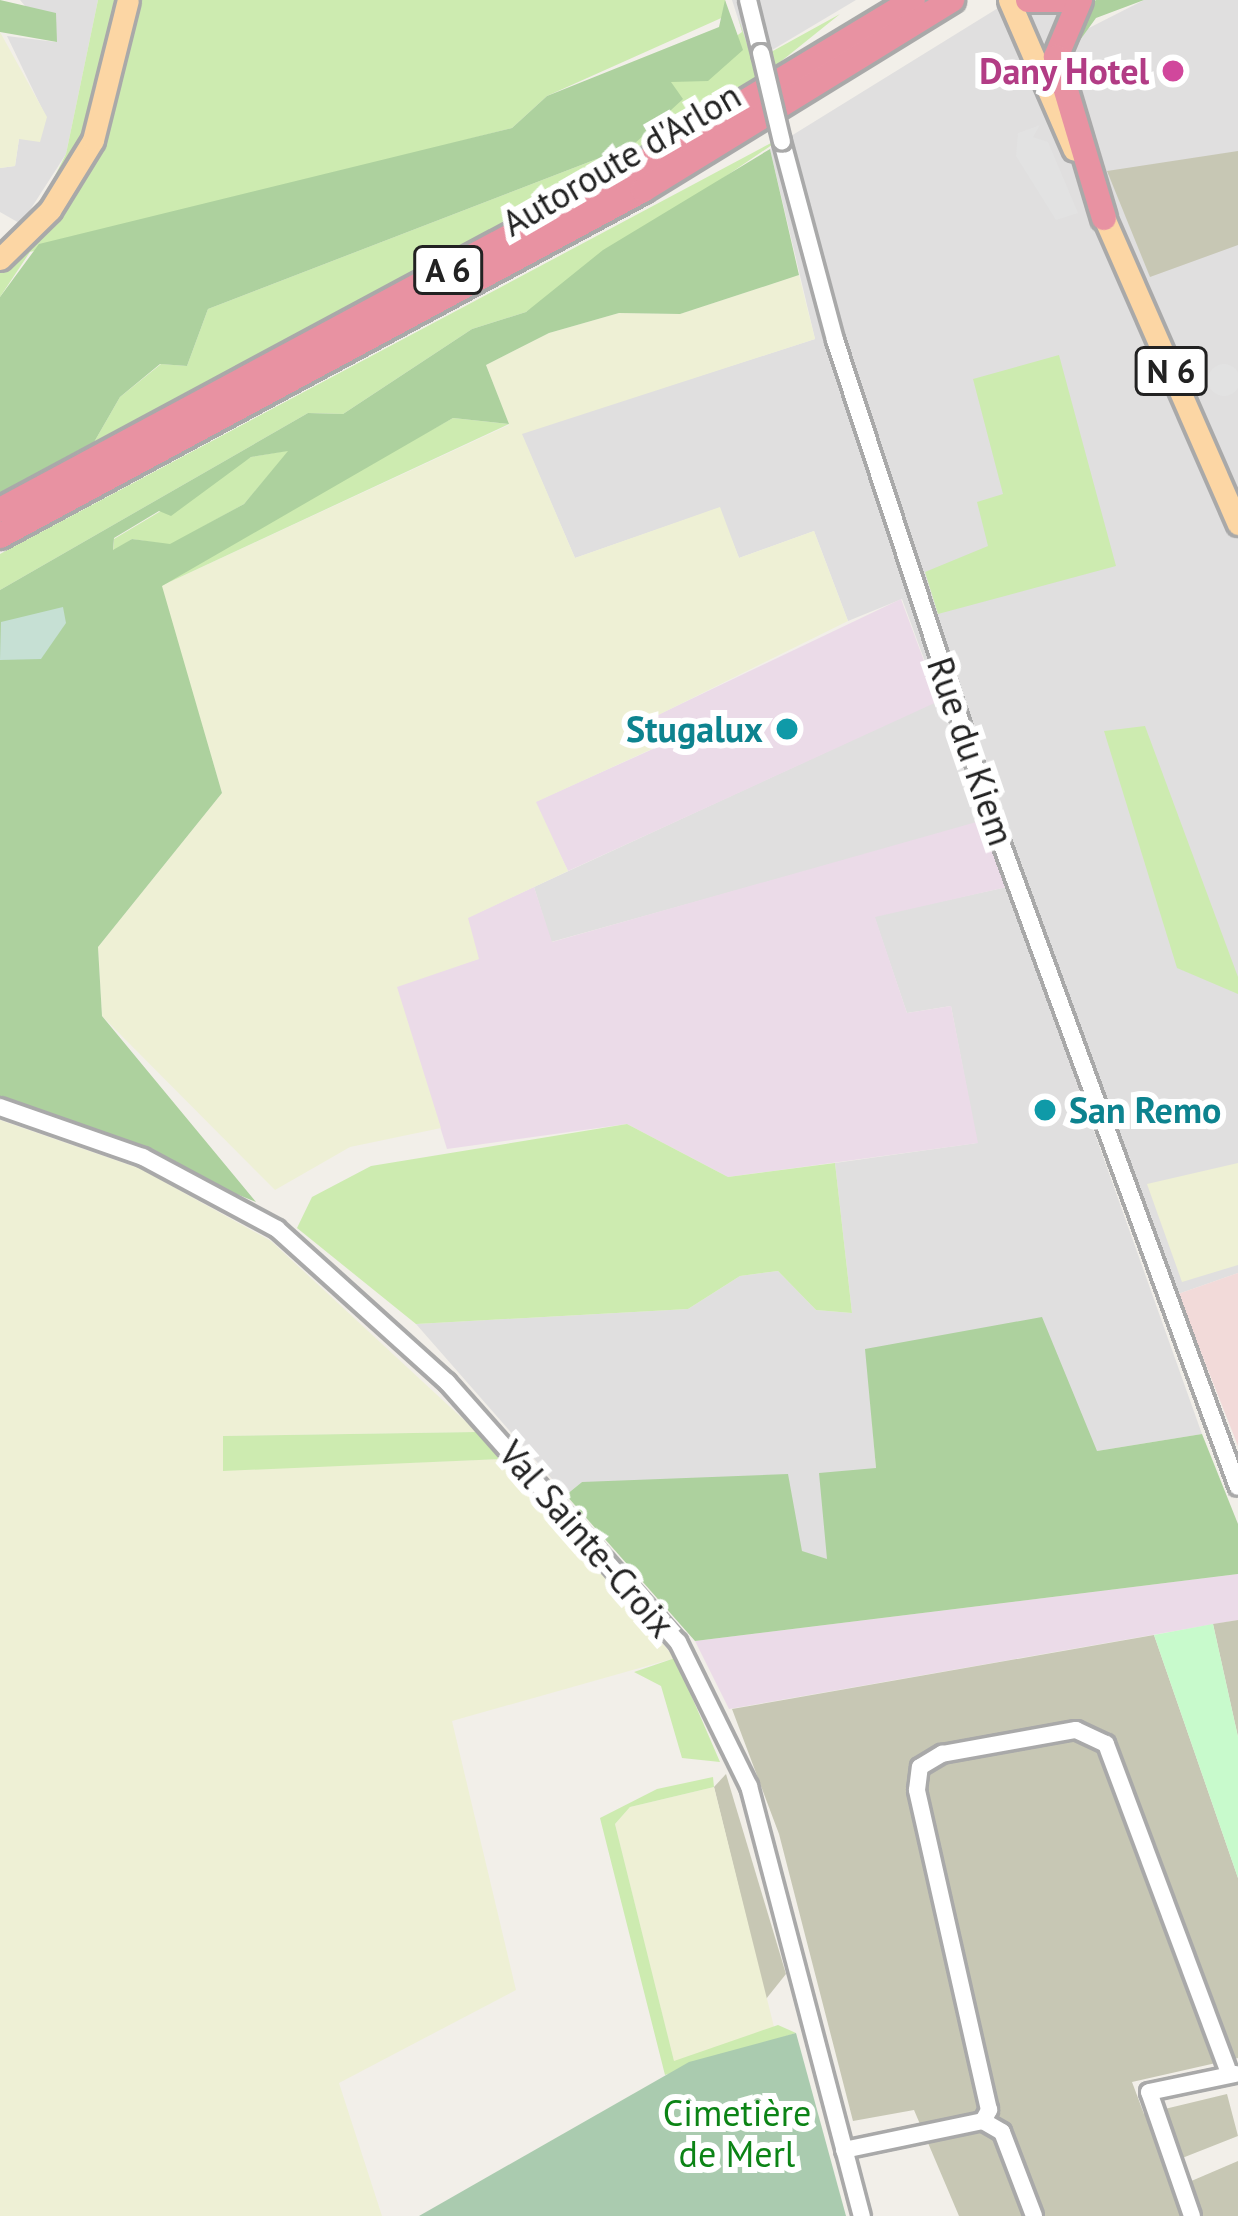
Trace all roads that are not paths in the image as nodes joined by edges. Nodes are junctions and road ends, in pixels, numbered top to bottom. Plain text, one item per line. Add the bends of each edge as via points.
1 (128, 0) edge
2 (748, 0) edge
3 (913, 0) edge
4 (1009, 0) edge
5 (1028, 0) edge
6 (1078, 0) edge
7 (950, 2) edge
8 (1104, 218) junction
9 (0, 259) edge
10 (0, 510) edge
11 (1238, 524) edge
12 (0, 536) edge
13 (0, 1107) edge
14 (1238, 1487) edge
15 (1233, 2074) edge
16 (983, 2121) junction
17 (844, 2150) junction
18 (862, 2216) edge
19 (1034, 2216) edge
20 (1192, 2216) edge

1 - 9 main road via 93,140 50,211
2 - 14 street, Rue du Kiem, bridge via 835,340 995,826
3 - 10 highway, Autoroute d'Arlon / A 6 via 620,177
4 - 8 main road, N 6
5 - 6 highway
6 - 8 highway via 1056,57
7 - 12 highway, Autoroute d'Arlon / A 6 via 643,190
8 - 11 main road, N 6
13 - 17 street, Val Sainte-Croix via 233,1203 373,1310 640,1594 700,1679 748,1786
15 - 16 street via 1106,1744 1076,1730 942,1754 920,1767 917,1790 992,2095
15 - 20 street via 1149,2092
16 - 17 street
16 - 19 street via 1001,2132
17 - 18 street, Val Sainte-Croix

